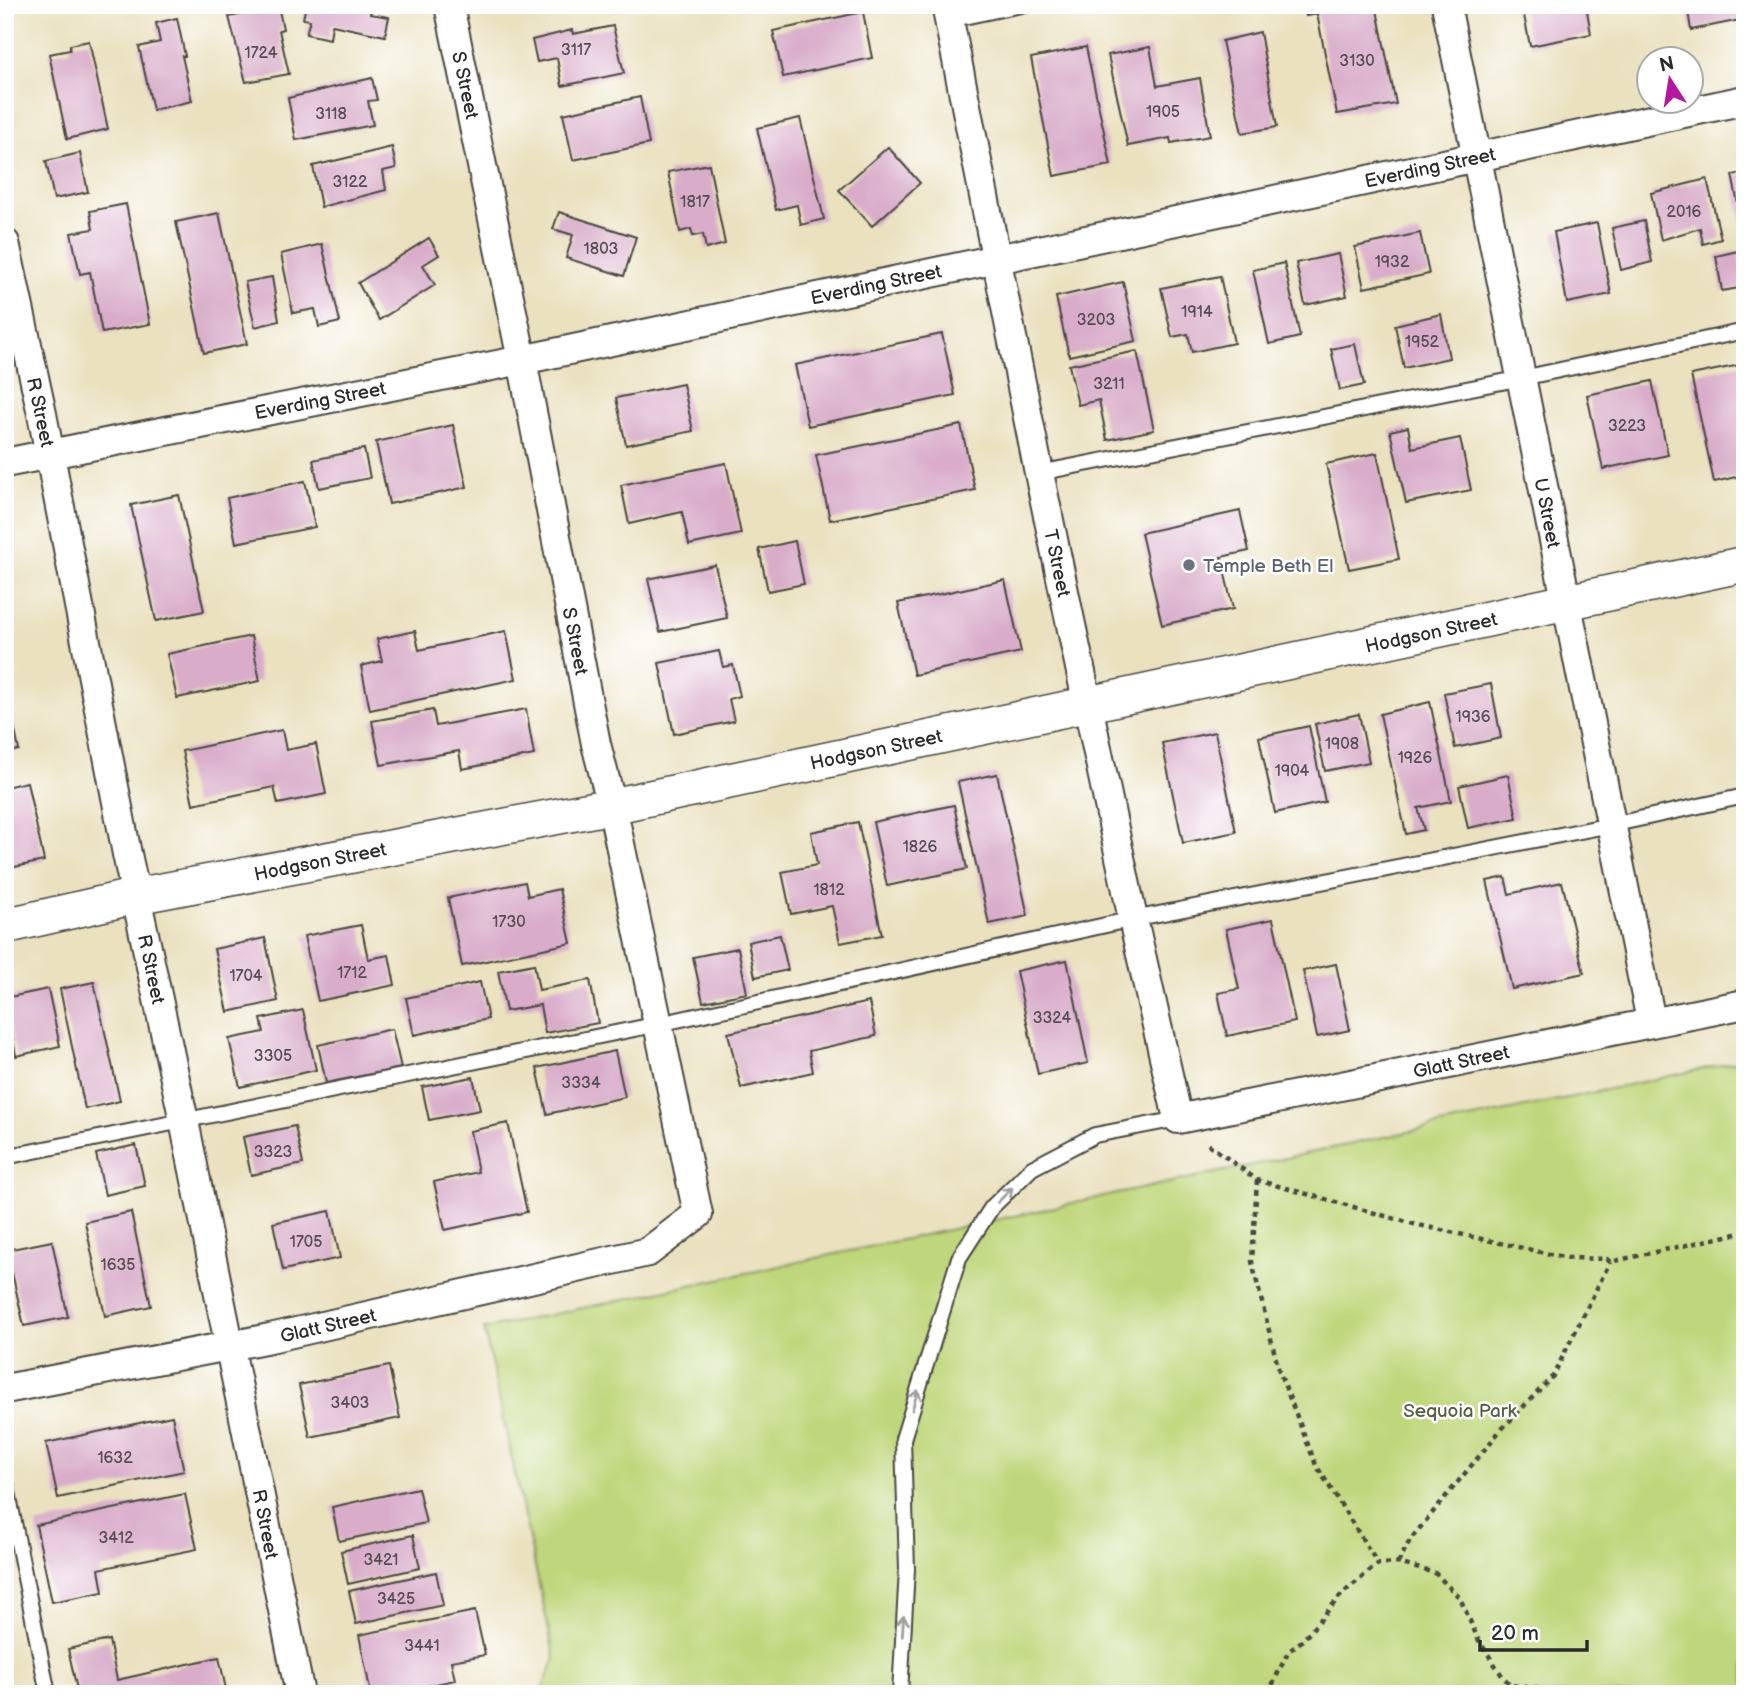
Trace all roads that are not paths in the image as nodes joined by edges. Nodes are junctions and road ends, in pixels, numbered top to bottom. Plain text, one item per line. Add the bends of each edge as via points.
1 (449, 5) edge
2 (1021, 5) edge
3 (1446, 5) edge
4 (948, 13) edge
5 (1745, 100) edge
6 (1477, 157) junction
7 (5, 243) edge
8 (995, 259) junction
9 (1745, 331) edge
10 (522, 360) junction
11 (1522, 378) junction
12 (50, 453) junction
13 (5, 463) edge
14 (1039, 473) junction
15 (1745, 564) edge
16 (1567, 604) junction
17 (1088, 704) junction
18 (1745, 796) edge
19 (612, 806) junction
20 (1611, 825) junction
21 (136, 896) junction
22 (1132, 919) junction
23 (5, 926) edge
24 (1745, 1004) edge
25 (1651, 1021) junction
26 (659, 1024) junction
27 (1178, 1119) junction
28 (184, 1121) junction
29 (5, 1157) edge
30 (648, 1252) joint
31 (230, 1345) junction
32 (5, 1389) edge
33 (5, 1477) edge
34 (48, 1694) edge
35 (300, 1694) edge
36 (900, 1694) edge

1 - 10 street, S Street
2 - 4 lane
3 - 6 street, U Street
4 - 8 street, T Street
5 - 6 street, Everding Street
6 - 8 street, Everding Street
6 - 11 street, U Street
7 - 12 street, R Street
8 - 10 street, Everding Street
8 - 14 street, T Street
9 - 11 lane
10 - 12 street, Everding Street
10 - 19 street, S Street
11 - 14 lane
11 - 16 street, U Street
12 - 13 street, Everding Street
12 - 21 street, R Street
14 - 17 street, T Street
15 - 16 street, Hodgson Street
16 - 17 street, Hodgson Street
16 - 20 street, U Street
17 - 19 street, Hodgson Street
17 - 22 street, T Street
18 - 20 lane
19 - 21 street, Hodgson Street
19 - 26 street, S Street
20 - 22 lane
20 - 25 street, U Street
21 - 23 street, Hodgson Street
21 - 28 street, R Street
22 - 26 lane
22 - 27 street, T Street
24 - 25 street, Glatt Street
25 - 27 street, Glatt Street
26 - 28 lane
26 - 30 street, S Street via 698,1214
36 -> 27 lane via 907,1569 903,1439 959,1258 992,1207 1032,1168 1095,1135
28 - 29 lane
28 - 31 street, R Street
30 - 31 street, Glatt Street
31 - 32 street, Glatt Street
31 - 35 street, R Street
33 - 34 lane

